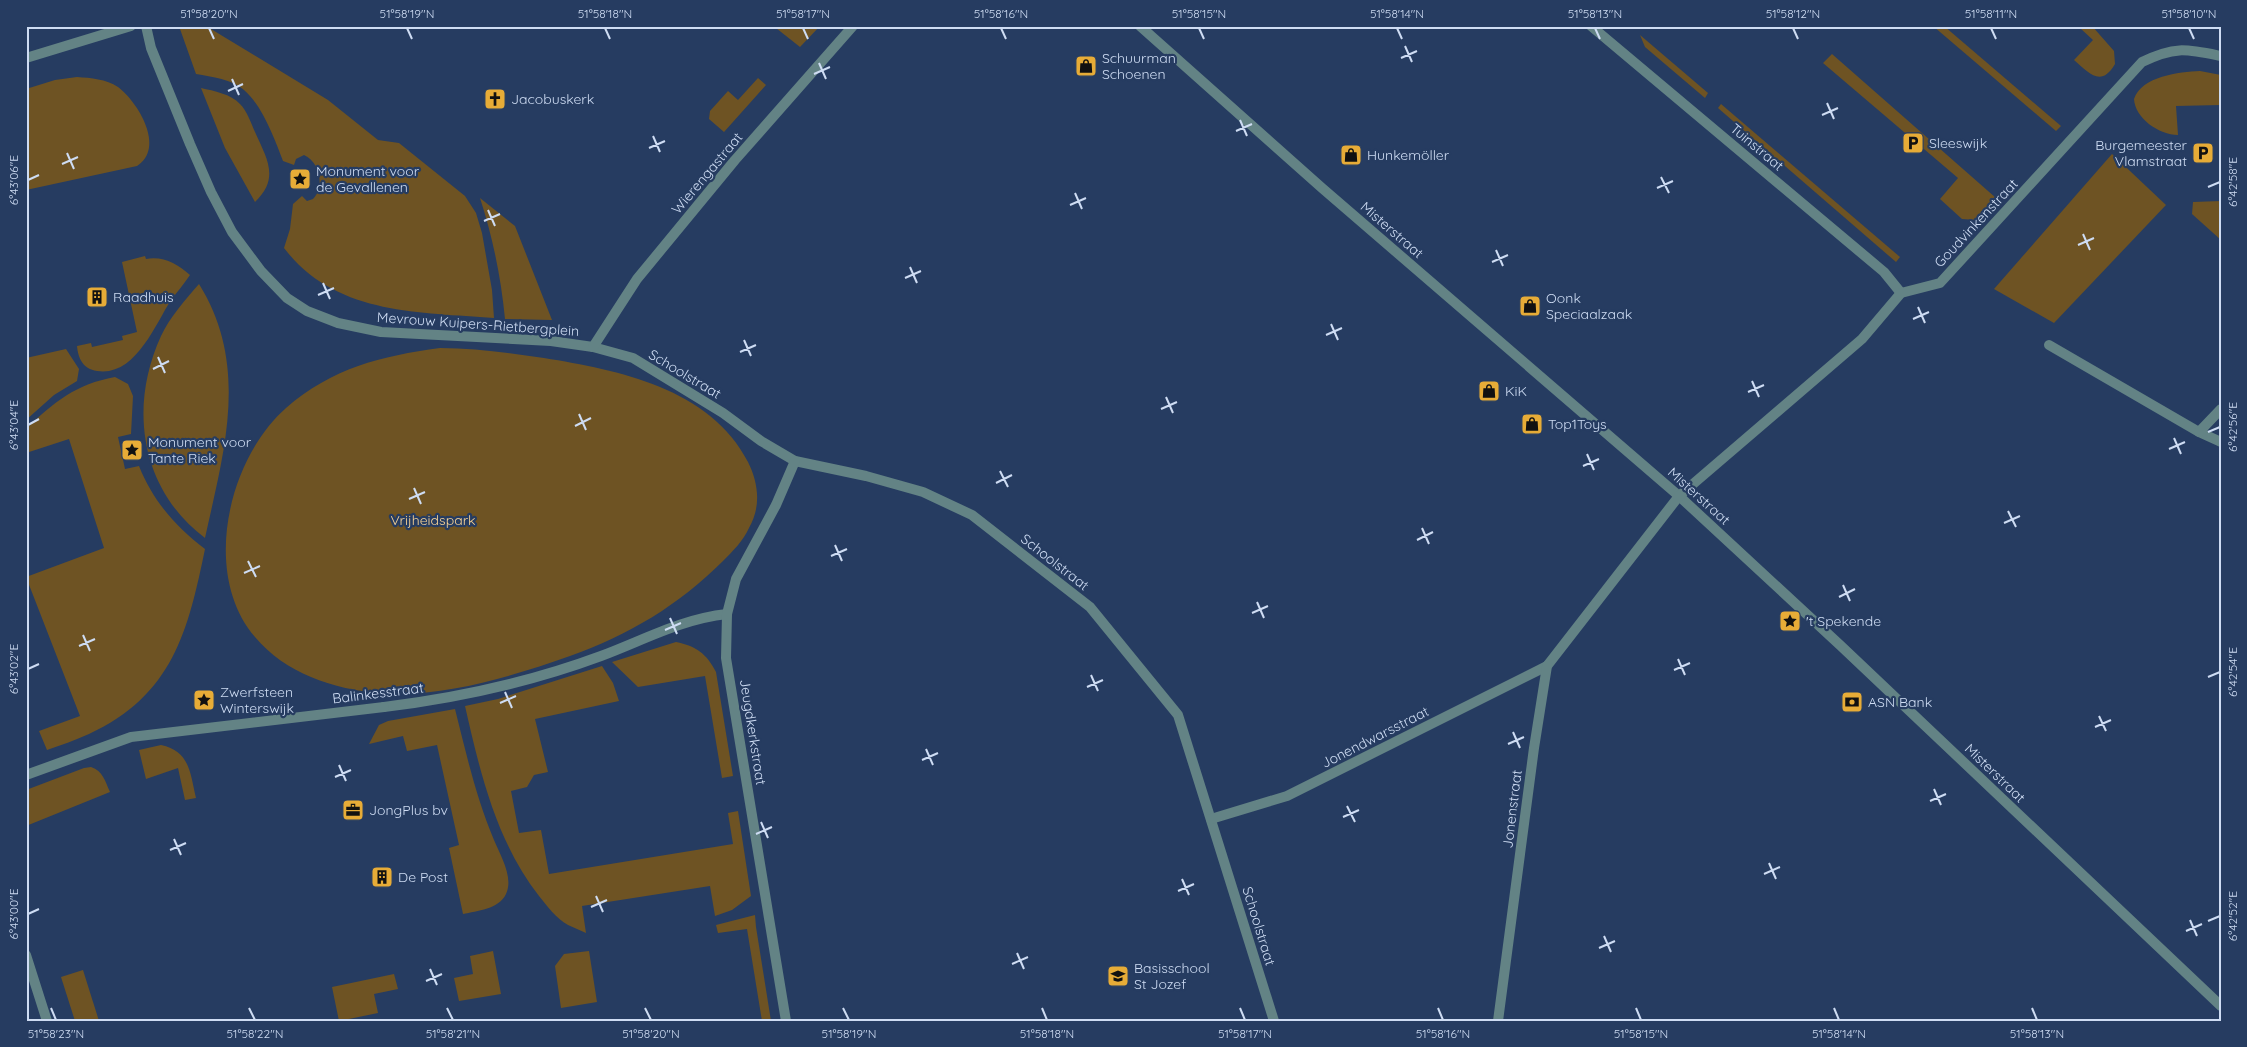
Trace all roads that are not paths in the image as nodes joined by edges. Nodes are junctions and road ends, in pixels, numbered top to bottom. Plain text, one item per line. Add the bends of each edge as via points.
1 (132, 26) edge
2 (146, 26) edge
3 (853, 26) edge
4 (1140, 26) edge
5 (1591, 26) edge
6 (2221, 56) edge
7 (26, 58) edge
8 (1901, 293) junction
9 (2049, 345) dead end
10 (593, 347) junction
11 (2221, 409) edge
12 (2199, 432) junction
13 (2221, 442) edge
14 (795, 461) junction
15 (1679, 496) junction
16 (727, 614) junction
17 (1547, 666) junction
18 (26, 775) edge
19 (1211, 819) junction
20 (26, 955) edge
21 (2221, 1006) edge
22 (47, 1021) edge
23 (786, 1021) edge
24 (1274, 1021) edge
25 (1498, 1021) edge

1 - 7 street
2 - 10 street, Mevrouw Kuipers-Rietbergplein via 151,48 211,192 232,232 261,272 287,298 307,312 338,323 381,332 503,337
3 - 10 street, Wierengastraat via 735,160 637,279
4 - 15 street, Misterstraat
5 - 8 street, Tuinstraat via 1884,272
6 - 8 street, Goudvinkenstraat via 2185,49 2162,53 2142,62 1940,283
8 - 15 street via 1862,339
9 - 12 street
10 - 14 street, Schoolstraat via 640,362
11 - 12 street
12 - 13 street
14 - 16 street, Jeugdkerkstraat via 776,505 736,579
14 - 19 street, Schoolstraat via 923,492 972,515 1090,607 1178,715
15 - 17 street, Jonenstraat
15 - 21 street, Misterstraat
16 - 18 street, Balinkesstraat via 684,622 601,656 458,697 131,737
16 - 23 street, Jeugdkerkstraat via 726,658
17 - 19 street, Jonendwarsstraat via 1287,796
17 - 25 street, Jonenstraat
19 - 24 street, Schoolstraat
20 - 22 street

